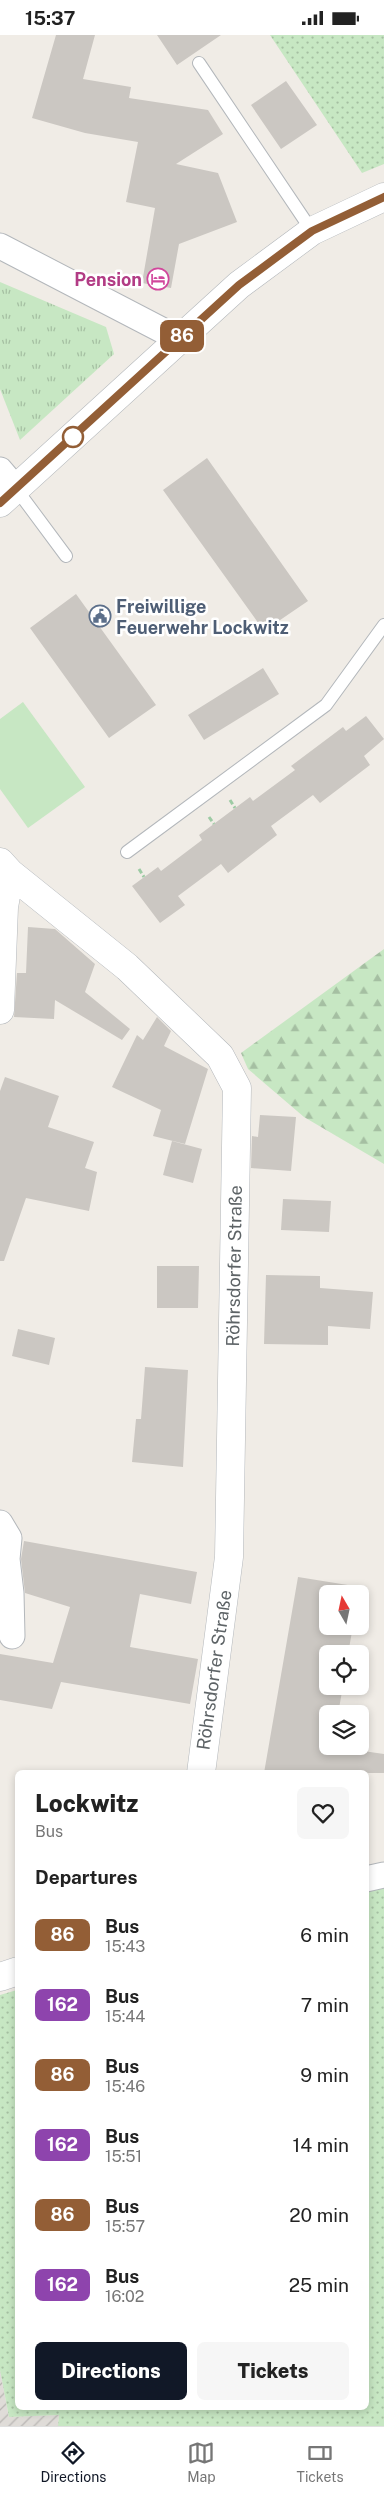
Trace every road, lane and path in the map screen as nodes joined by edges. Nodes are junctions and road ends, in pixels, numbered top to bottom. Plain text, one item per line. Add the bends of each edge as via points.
1 (199, 63) dead end
2 (384, 197) edge
3 (312, 231) junction
4 (0, 247) edge
5 (179, 339) junction
6 (6, 488) edge
7 (66, 556) dead end
8 (384, 625) edge
9 (127, 852) dead end
10 (5, 867) edge
11 (0, 1010) edge
12 (0, 1523) edge
13 (12, 1637) dead end
14 (201, 1770) edge
15 (384, 1875) edge
16 (369, 1878) edge
17 (15, 1972) edge
18 (0, 1977) edge

1 - 3 lane
2 - 3 street
3 - 5 street via 239,285
4 - 5 street
5 - 6 street
6 - 7 lane
8 - 9 lane via 326,705
10 - 11 street
10 - 14 street, Röhrsdorfer Straße via 127,967 220,1056 236,1088 229,1557
12 - 13 street via 9,1538 7,1559
15 - 16 street
17 - 18 street

